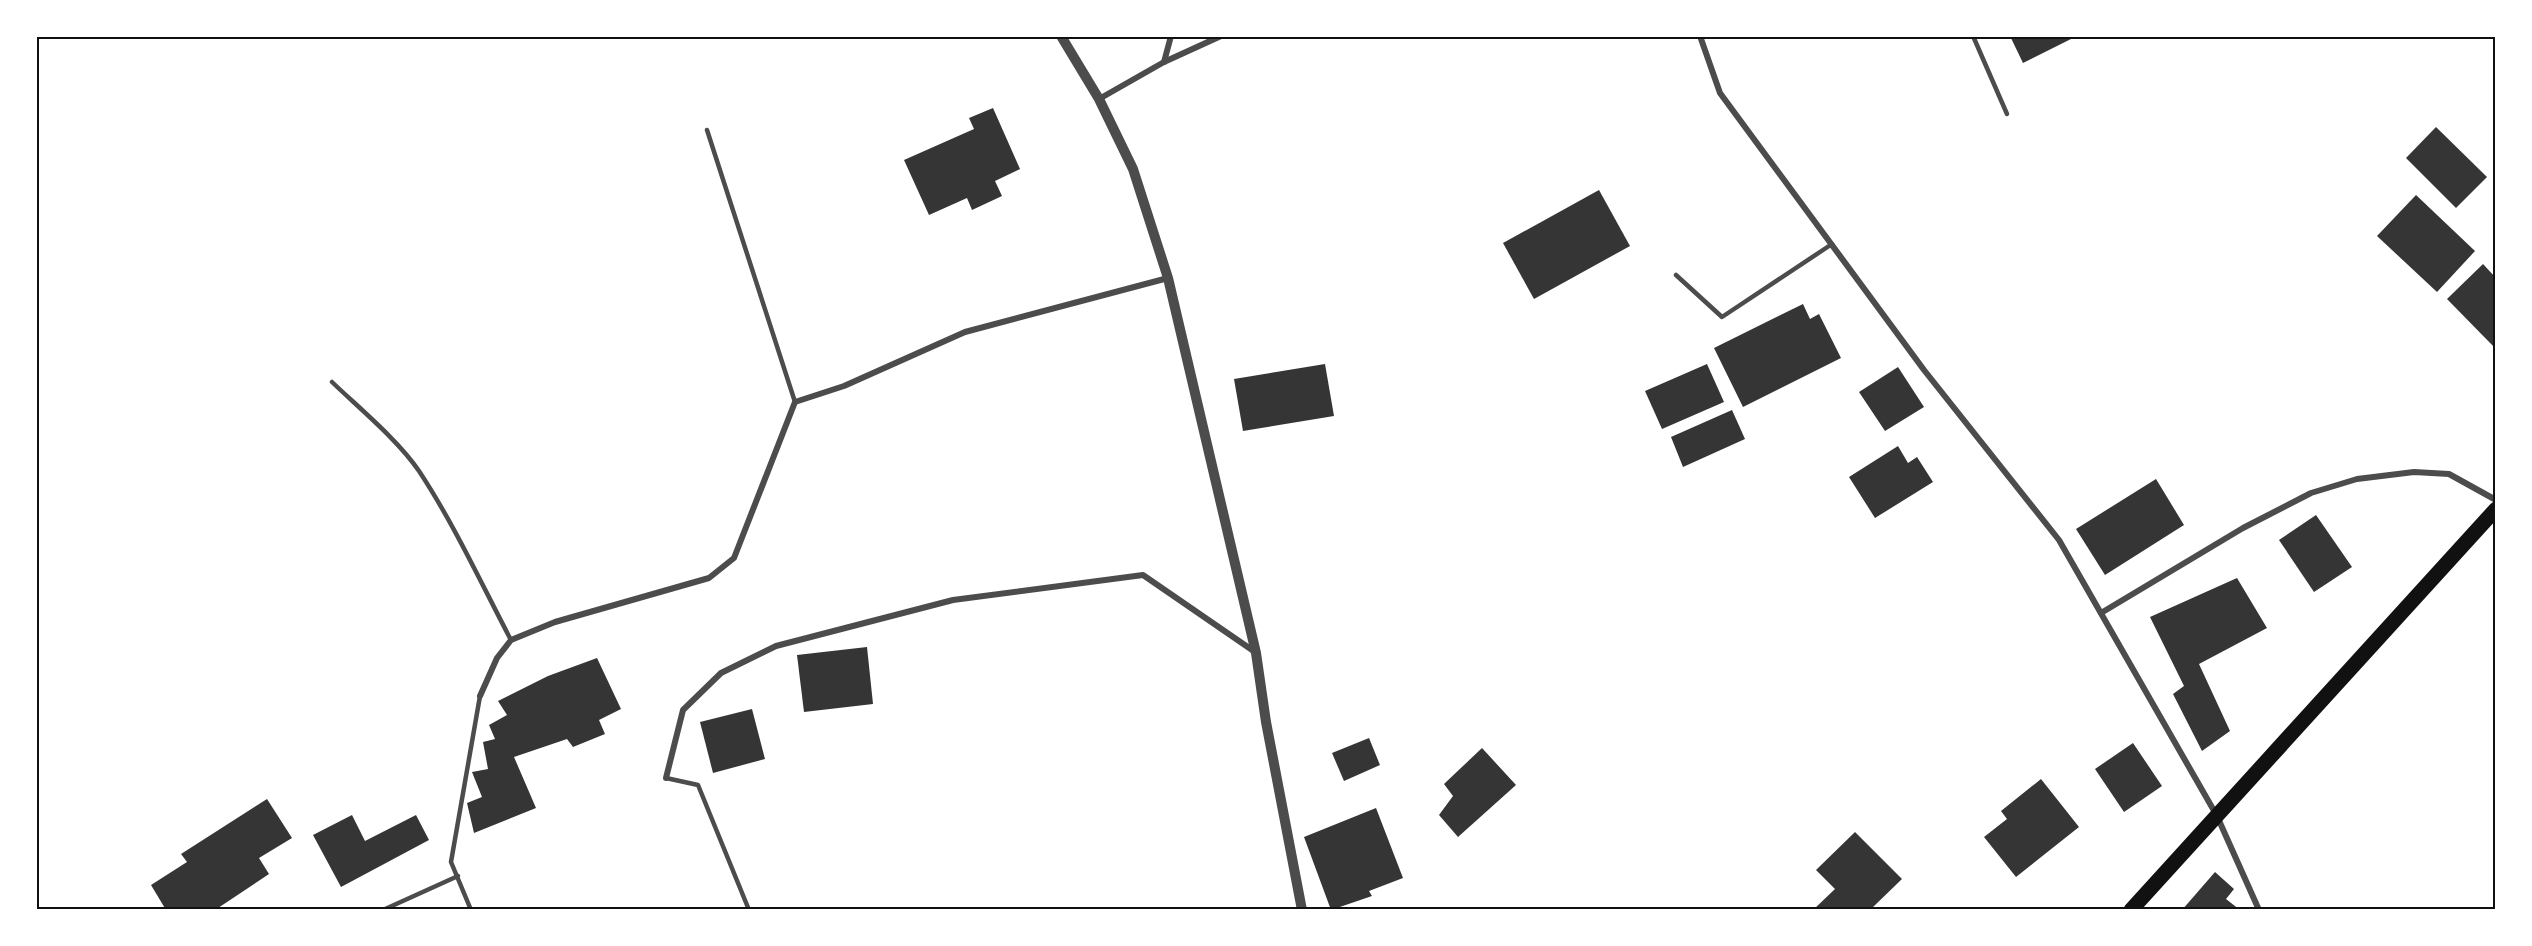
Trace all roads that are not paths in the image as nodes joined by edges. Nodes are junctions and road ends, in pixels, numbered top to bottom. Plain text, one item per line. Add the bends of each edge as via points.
1 (1061, 36) edge
2 (1171, 36) edge
3 (1221, 36) edge
4 (1700, 36) edge
5 (1973, 36) edge
6 (1164, 62) junction
7 (1099, 99) junction
8 (2007, 114) dead end
9 (707, 130) dead end
10 (1832, 244) junction
11 (1676, 274) dead end
12 (1168, 278) junction
13 (332, 382) dead end
14 (795, 402) junction
15 (2496, 500) edge
16 (2496, 509) edge
17 (2101, 614) junction
18 (511, 640) junction
19 (1256, 653) junction
20 (480, 696) joint
21 (666, 778) joint
22 (2217, 816) junction
23 (458, 876) junction
24 (383, 910) edge
25 (471, 910) edge
26 (749, 910) edge
27 (1302, 910) edge
28 (2131, 910) edge
29 (2259, 910) edge

1 - 7 street
2 - 6 street
3 - 6 street
4 - 10 street via 1720,93
5 - 8 lane
6 - 7 street
7 - 12 street via 1133,169
9 - 14 lane
10 - 11 lane via 1722,317
10 - 17 street via 1924,370 2059,540
12 - 14 street via 965,332 844,386
12 - 19 street
13 - 18 lane via 418,469
14 - 18 street via 734,558 709,578 555,622
15 - 17 street via 2449,474 2414,472 2357,479 2301,498 2243,528
16 - 22 main road
17 - 22 street
18 - 20 street via 497,658
19 - 21 street via 1143,575 953,600 776,646 721,673 682,710
19 - 27 street
20 - 23 lane via 452,862
21 - 26 lane via 698,785
22 - 28 main road
22 - 29 street
23 - 24 lane
23 - 25 lane

